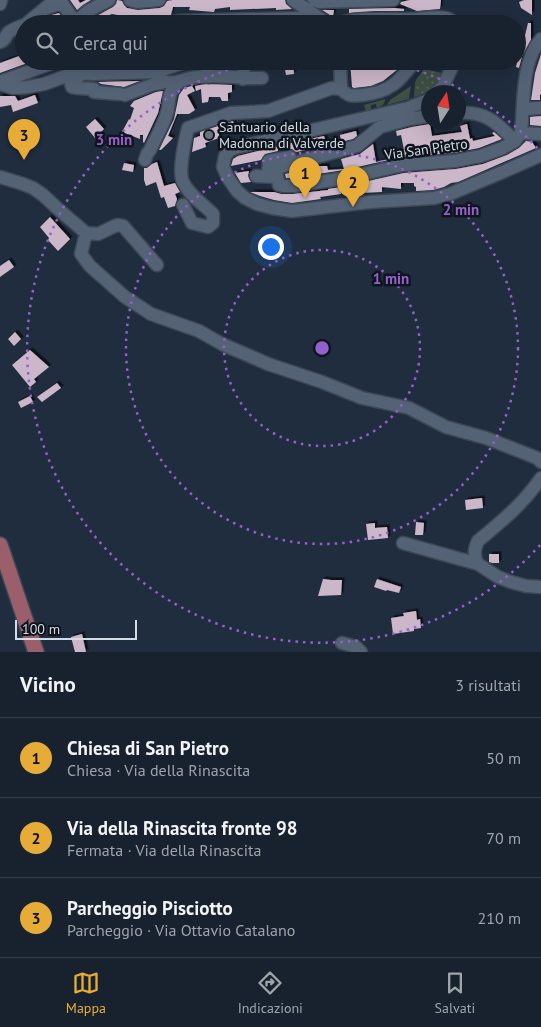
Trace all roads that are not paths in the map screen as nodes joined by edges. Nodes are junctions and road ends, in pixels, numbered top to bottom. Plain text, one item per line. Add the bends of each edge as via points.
1 (1, 0) edge
2 (55, 0) edge
3 (110, 0) edge
4 (130, 0) edge
5 (160, 0) edge
6 (293, 0) edge
7 (314, 0) edge
8 (393, 0) edge
9 (0, 4) edge
10 (44, 9) junction
11 (175, 14) dead end
12 (36, 15) edge
13 (72, 15) edge
14 (84, 15) edge
15 (287, 15) edge
16 (315, 15) edge
17 (15, 29) edge
18 (541, 39) edge
19 (0, 42) edge
20 (37, 70) edge
21 (208, 70) edge
22 (244, 70) edge
23 (340, 70) edge
24 (407, 70) edge
25 (451, 70) edge
26 (154, 72) edge
27 (82, 73) junction
28 (209, 77) junction
29 (262, 78) dead end
30 (243, 79) junction
31 (179, 82) junction
32 (444, 85) edge
33 (0, 86) edge
34 (341, 88) junction
35 (421, 103) edge
36 (541, 108) edge
37 (523, 109) junction
38 (466, 114) edge
39 (421, 117) edge
40 (541, 134) edge
41 (518, 137) junction
42 (329, 148) dead end
43 (541, 155) edge
44 (145, 160) dead end
45 (267, 176) junction
46 (0, 177) edge
47 (184, 205) dead end
48 (86, 233) junction
49 (157, 265) dead end
50 (541, 462) edge
51 (541, 478) edge
52 (403, 543) dead end
53 (0, 545) edge
54 (478, 564) junction
55 (6, 579) edge
56 (541, 587) edge
57 (342, 643) dead end
58 (36, 652) edge
59 (362, 652) edge

1 - 9 street
2 - 10 street
3 - 14 street
4 - 5 street
6 - 16 street
7 - 8 street
10 - 12 street
10 - 13 street via 62,3
11 - 15 street via 285,11
17 - 19 street
18 - 37 street via 525,75
20 - 33 street
21 - 28 street
22 - 30 street
23 - 34 street
24 - 34 street via 396,84 376,93 352,96
25 - 32 street
26 - 27 street
26 - 27 street via 161,83 122,94 72,87 71,84
26 - 31 street
27 - 33 street via 28,87
28 - 30 street
28 - 31 street
29 - 30 street
31 - 44 street via 171,89 168,113
34 - 47 street via 332,88 268,111 231,112 188,128 182,180 213,214 212,223 208,226 192,223
35 - 43 street via 235,148 225,156 223,167 237,192 245,198 292,211 434,198
36 - 37 street
37 - 41 street
38 - 41 street via 494,121
39 - 45 street, Via San Pietro via 380,127 357,146 280,167
40 - 41 street
41 - 45 street, Via San Pietro via 503,148 455,162 402,165 293,186 278,185
42 - 45 street via 269,161
46 - 48 street via 24,184 43,195
48 - 49 street via 98,234 117,225 123,226
48 - 50 street via 81,254 90,266 125,297 151,314 199,331 268,364 362,398 409,408 446,427 486,438
51 - 54 street via 520,504 478,541 474,548
52 - 54 street
53 - 55 main road
54 - 56 street via 511,582
55 - 58 main road
57 - 59 street

